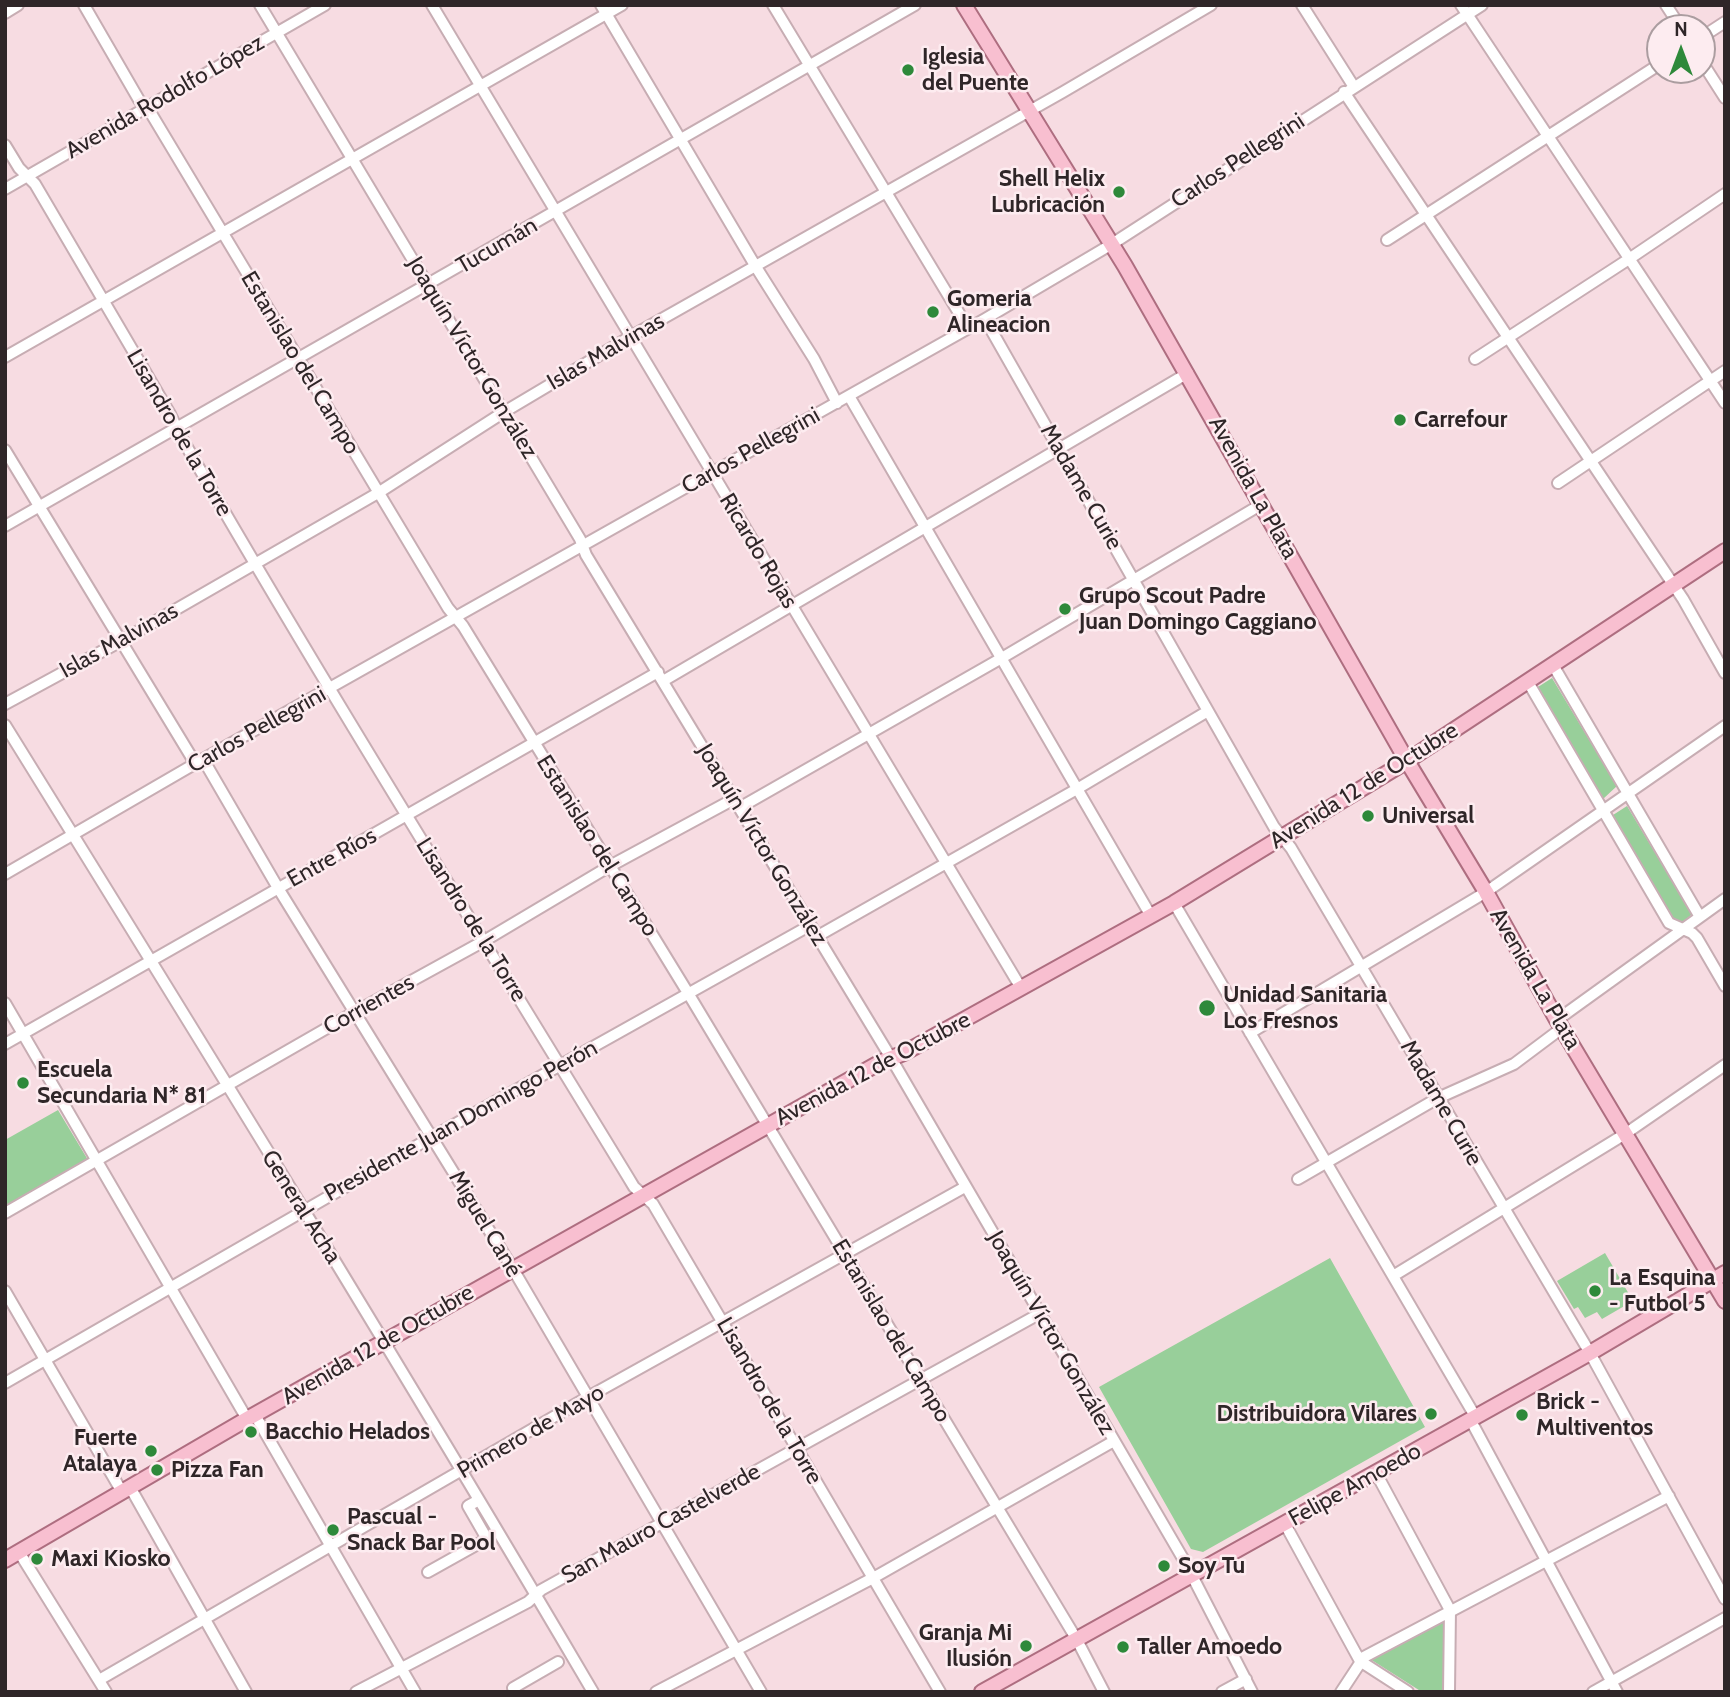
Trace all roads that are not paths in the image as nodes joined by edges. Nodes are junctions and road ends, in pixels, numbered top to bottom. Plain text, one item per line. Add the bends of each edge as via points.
1 (18, 5) edge
2 (84, 5) edge
3 (260, 5) edge
4 (325, 5) edge
5 (432, 5) edge
6 (622, 5) edge
7 (773, 5) edge
8 (915, 5) edge
9 (964, 5) edge
10 (1211, 5) edge
11 (1302, 5) edge
12 (1482, 5) edge
13 (604, 10) edge
14 (1464, 10) edge
15 (5, 12) edge
16 (277, 33) junction
17 (809, 66) junction
18 (1646, 73) edge
19 (481, 86) junction
20 (1349, 89) junction
21 (146, 108) junction
22 (1031, 111) junction
23 (1547, 136) junction
24 (681, 139) junction
25 (5, 145) edge
26 (353, 160) junction
27 (28, 176) junction
28 (5, 189) edge
29 (885, 192) junction
30 (1725, 194) edge
31 (556, 212) junction
32 (1426, 215) junction
33 (223, 233) junction
34 (1387, 240) dead end
35 (1112, 244) junction
36 (1629, 259) junction
37 (756, 267) junction
38 (428, 286) junction
39 (104, 301) junction
40 (985, 318) junction
41 (968, 328) junction
42 (630, 337) junction
43 (1508, 337) junction
44 (5, 357) edge
45 (297, 359) junction
46 (1475, 359) dead end
47 (1725, 371) edge
48 (1188, 373) junction
49 (1710, 381) junction
50 (849, 396) junction
51 (837, 403) junction
52 (1725, 403) edge
53 (504, 412) junction
54 (175, 427) junction
55 (5, 450) edge
56 (1059, 450) junction
57 (1592, 461) junction
58 (711, 474) junction
59 (1558, 483) dead end
60 (378, 493) junction
61 (1262, 504) junction
62 (38, 507) junction
63 (5, 526) edge
64 (924, 526) junction
65 (583, 546) junction
66 (1725, 551) edge
67 (254, 564) junction
68 (1134, 579) junction
69 (1674, 585) junction
70 (791, 605) junction
71 (454, 617) junction
72 (121, 641) junction
73 (1000, 659) junction
74 (1553, 666) junction
75 (1725, 673) edge
76 (660, 677) junction
77 (1528, 682) junction
78 (330, 689) junction
79 (5, 704) edge
80 (1208, 711) junction
81 (5, 725) edge
82 (1725, 726) edge
83 (869, 734) junction
84 (533, 743) junction
85 (199, 761) junction
86 (1407, 761) junction
87 (1077, 789) junction
88 (1627, 793) junction
89 (736, 804) junction
90 (1602, 811) junction
91 (407, 816) junction
92 (73, 834) junction
93 (1282, 837) junction
94 (945, 863) junction
95 (610, 866) junction
96 (5, 874) edge
97 (278, 888) junction
98 (1486, 892) junction
99 (1725, 899) edge
100 (1174, 903) junction
101 (1151, 916) junction
102 (1700, 917) junction
103 (809, 926) junction
104 (1682, 930) junction
105 (816, 937) junction
106 (484, 941) junction
107 (150, 961) junction
108 (1361, 967) junction
109 (1725, 986) edge
110 (1021, 988) junction
111 (688, 993) junction
112 (5, 1003) edge
113 (355, 1012) junction
114 (1559, 1024) junction
115 (1250, 1033) junction
116 (23, 1034) junction
117 (5, 1044) edge
118 (891, 1058) junction
119 (1725, 1065) edge
120 (560, 1066) junction
121 (226, 1086) junction
122 (1438, 1098) junction
123 (768, 1125) junction
124 (1625, 1134) junction
125 (432, 1137) junction
126 (97, 1161) junction
127 (1326, 1162) junction
128 (1298, 1179) dead end
129 (965, 1186) junction
130 (642, 1195) junction
131 (1503, 1210) junction
132 (303, 1211) junction
133 (5, 1213) edge
134 (845, 1254) junction
135 (513, 1269) junction
136 (1393, 1276) junction
137 (1719, 1277) edge
138 (171, 1288) junction
139 (5, 1291) edge
140 (1725, 1301) edge
141 (1039, 1314) junction
142 (722, 1321) junction
143 (386, 1341) junction
144 (1590, 1353) junction
145 (45, 1360) junction
146 (920, 1380) junction
147 (5, 1383) edge
148 (588, 1397) junction
149 (251, 1417) junction
150 (1473, 1418) junction
151 (1114, 1441) junction
152 (797, 1450) junction
153 (462, 1472) junction
154 (1376, 1473) junction
155 (126, 1490) junction
156 (1669, 1496) junction
157 (479, 1500) junction
158 (997, 1506) junction
159 (663, 1524) junction
160 (1285, 1524) junction
161 (330, 1547) junction
162 (19, 1552) junction
163 (5, 1560) edge
164 (1546, 1561) junction
165 (428, 1572) dead end
166 (1192, 1576) junction
167 (873, 1578) junction
168 (535, 1596) junction
169 (1725, 1599) edge
170 (1450, 1610) junction
171 (1725, 1618) edge
172 (205, 1620) junction
173 (1077, 1640) junction
174 (736, 1650) junction
175 (1360, 1661) junction
176 (558, 1662) dead end
177 (401, 1668) junction
178 (1246, 1679) junction
179 (99, 1681) junction
180 (1614, 1687) edge
181 (106, 1692) edge
182 (246, 1692) edge
183 (356, 1692) edge
184 (415, 1692) edge
185 (516, 1692) edge
186 (593, 1692) edge
187 (656, 1692) edge
188 (761, 1692) edge
189 (940, 1692) edge
190 (982, 1692) edge
191 (1104, 1692) edge
192 (1222, 1692) edge
193 (1252, 1692) edge
194 (1341, 1692) edge
195 (1409, 1692) edge
196 (1449, 1692) edge
197 (1593, 1692) edge

1 - 15 street
2 - 21 street, Estanislao del Campo
3 - 16 street, Joaquín Víctor González
4 - 16 street, Avenida Rodolfo López
5 - 19 street, Ricardo Rojas
6 - 13 street
7 - 17 street
8 - 17 street, Tucumán
9 - 22 main road, Avenida La Plata
10 - 22 street, Islas Malvinas
11 - 20 street
12 - 14 street, Carlos Pellegrini
13 - 19 street
13 - 24 street
14 - 20 street, Carlos Pellegrini
14 - 23 street
16 - 21 street, Avenida Rodolfo López
16 - 26 street, Joaquín Víctor González
17 - 24 street, Tucumán
17 - 29 street
18 - 23 street
19 - 26 street
19 - 31 street, Ricardo Rojas
20 - 32 street
20 - 35 street, Carlos Pellegrini
21 - 27 street, Avenida Rodolfo López
21 - 33 street, Estanislao del Campo
22 - 29 street, Islas Malvinas
22 - 35 main road, Avenida La Plata
23 - 32 street
23 - 36 street
24 - 31 street, Tucumán
24 - 37 street
25 - 27 street, Lisandro de la Torre
26 - 33 street
26 - 38 street, Joaquín Víctor González
27 - 28 street, Avenida Rodolfo López
27 - 39 street, Lisandro de la Torre
29 - 37 street, Islas Malvinas
29 - 41 street
30 - 36 street
31 - 38 street, Tucumán
31 - 42 street, Ricardo Rojas
32 - 34 street
32 - 43 street
33 - 39 street
33 - 45 street, Estanislao del Campo
35 - 40 street, Carlos Pellegrini
35 - 48 main road, Avenida La Plata
36 - 43 street
36 - 49 street
37 - 42 street, Islas Malvinas
37 - 51 street
38 - 45 street, Tucumán
38 - 53 street, Joaquín Víctor González
39 - 44 street
39 - 54 street, Lisandro de la Torre
40 - 41 street, Carlos Pellegrini
40 - 56 street, Madame Curie
41 - 50 street, Carlos Pellegrini
42 - 53 street, Islas Malvinas
42 - 58 street, Ricardo Rojas
43 - 46 street
43 - 57 street
45 - 54 street, Tucumán
45 - 60 street, Estanislao del Campo
47 - 49 street
48 - 56 street, Entre Ríos
48 - 61 main road, Avenida La Plata
49 - 52 street
49 - 57 street
50 - 51 street, Carlos Pellegrini
50 - 64 street
51 - 58 street, Carlos Pellegrini
53 - 60 street, Islas Malvinas
53 - 65 street, Joaquín Víctor González
54 - 62 street, Tucumán
54 - 67 street, Lisandro de la Torre
55 - 62 street, Miguel Cané
56 - 64 street, Entre Ríos
56 - 68 street, Madame Curie
57 - 59 street
57 - 69 street
58 - 65 street, Carlos Pellegrini
58 - 70 street, Ricardo Rojas
60 - 67 street, Islas Malvinas
60 - 71 street, Estanislao del Campo
61 - 68 street, Corrientes
61 - 86 main road, Avenida La Plata
62 - 63 street, Tucumán
62 - 72 street, Miguel Cané
64 - 70 street, Entre Ríos
64 - 73 street
65 - 71 street, Carlos Pellegrini
65 - 76 street, Joaquín Víctor González
66 - 69 main road, Avenida 12 de Octubre
67 - 72 street, Islas Malvinas
67 - 78 street, Lisandro de la Torre
68 - 73 street, Corrientes
68 - 80 street, Madame Curie
69 - 74 main road, Avenida 12 de Octubre
69 - 75 street
70 - 76 street, Entre Ríos
70 - 83 street, Ricardo Rojas
71 - 78 street, Carlos Pellegrini
71 - 84 street, Estanislao del Campo
72 - 79 street, Islas Malvinas
72 - 85 street, Miguel Cané
73 - 83 street, Corrientes
73 - 87 street
74 - 77 main road, Avenida 12 de Octubre
74 - 88 street
76 - 84 street, Entre Ríos
76 - 89 street, Joaquín Víctor González
77 - 86 main road, Avenida 12 de Octubre
77 - 90 street
78 - 85 street, Carlos Pellegrini
78 - 91 street, Lisandro de la Torre
80 - 87 street
80 - 93 street, Madame Curie
81 - 92 street, General Acha
82 - 88 street
83 - 89 street, Corrientes
83 - 94 street, Ricardo Rojas
84 - 91 street, Entre Ríos
84 - 95 street, Estanislao del Campo
85 - 92 street, Carlos Pellegrini
85 - 97 street, Miguel Cané
86 - 93 main road, Avenida 12 de Octubre
86 - 98 main road, Avenida La Plata
87 - 94 street
87 - 101 street
88 - 90 street
88 - 102 street
89 - 95 street, Corrientes
89 - 103 street, Joaquín Víctor González
90 - 98 street
90 - 104 street via 1669,923
91 - 97 street, Entre Ríos
91 - 106 street, Lisandro de la Torre
92 - 96 street, Carlos Pellegrini
92 - 107 street, General Acha
93 - 100 main road, Avenida 12 de Octubre
93 - 108 street, Madame Curie
94 - 105 street
94 - 110 street, Ricardo Rojas
95 - 106 street, Corrientes
95 - 111 street, Estanislao del Campo
97 - 107 street, Entre Ríos
97 - 113 street, Miguel Cané
98 - 108 street
98 - 114 main road, Avenida La Plata
99 - 102 street
100 - 101 main road, Avenida 12 de Octubre
100 - 115 street
101 - 110 main road, Avenida 12 de Octubre
102 - 104 street
103 - 105 street, Joaquín Víctor González
103 - 111 street, Presidente Juan Domingo Perón
104 - 109 street via 1697,939
104 - 114 street
105 - 118 street, Joaquín Víctor González
106 - 113 street, Corrientes
106 - 120 street, Lisandro de la Torre
107 - 116 street, Entre Ríos
107 - 121 street, General Acha
108 - 115 street
108 - 122 street, Madame Curie
110 - 118 main road, Avenida 12 de Octubre
111 - 120 street, Presidente Juan Domingo Perón
111 - 123 street, Estanislao del Campo
112 - 116 street
113 - 121 street, Corrientes
113 - 125 street, Miguel Cané
114 - 122 street via 1514,1063
114 - 124 main road, Avenida La Plata
115 - 127 street
116 - 117 street, Entre Ríos
116 - 126 street
118 - 123 main road, Avenida 12 de Octubre
118 - 129 street, Joaquín Víctor González
119 - 124 street
120 - 125 street, Presidente Juan Domingo Perón
120 - 130 street, Lisandro de la Torre
121 - 126 street, Corrientes
121 - 132 street, General Acha
122 - 127 street
122 - 131 street, Madame Curie
123 - 130 main road, Avenida 12 de Octubre
123 - 134 street, Estanislao del Campo
124 - 131 street
124 - 137 main road, Avenida La Plata
125 - 132 street, Presidente Juan Domingo Perón
125 - 135 street, Miguel Cané
126 - 133 street, Corrientes
126 - 138 street
127 - 128 street
127 - 136 street
129 - 134 street, Primero de Mayo
129 - 141 street, Joaquín Víctor González
130 - 135 main road, Avenida 12 de Octubre
130 - 142 street, Lisandro de la Torre via 653,1204
131 - 136 street
131 - 144 street, Madame Curie
132 - 138 street, Presidente Juan Domingo Perón
132 - 143 street, General Acha
134 - 142 street, Primero de Mayo
134 - 146 street, Estanislao del Campo
135 - 143 main road, Avenida 12 de Octubre
135 - 148 street, Miguel Cané
136 - 150 street
137 - 140 main road, Avenida La Plata
137 - 144 main road, Felipe Amoedo
138 - 145 street, Presidente Juan Domingo Perón
138 - 149 street
139 - 145 street
141 - 146 street, San Mauro Castelverde
141 - 151 street, Joaquín Víctor González
142 - 148 street, Primero de Mayo
142 - 152 street, Lisandro de la Torre
143 - 149 main road, Avenida 12 de Octubre
143 - 153 street, General Acha
144 - 150 main road, Felipe Amoedo
144 - 156 street, Madame Curie
145 - 147 street, Presidente Juan Domingo Perón
145 - 155 street
146 - 152 street, San Mauro Castelverde
146 - 158 street, Estanislao del Campo
148 - 153 street, Primero de Mayo
148 - 159 street, Miguel Cané
149 - 155 main road, Avenida 12 de Octubre
149 - 161 street
150 - 154 main road, Felipe Amoedo
150 - 164 street
151 - 158 street
151 - 166 street, Joaquín Víctor González
152 - 159 street, San Mauro Castelverde
152 - 167 street, Lisandro de la Torre
153 - 157 street, General Acha
153 - 161 street, Primero de Mayo
154 - 160 main road, Felipe Amoedo
154 - 170 street
155 - 162 main road, Avenida 12 de Octubre
155 - 172 street
156 - 164 street
156 - 169 street, Madame Curie
157 - 165 street via 468,1506 487,1539
157 - 168 street, General Acha
158 - 167 street
158 - 173 street, Estanislao del Campo
159 - 168 street, San Mauro Castelverde
159 - 174 street, Miguel Cané
160 - 166 main road, Felipe Amoedo
160 - 175 street
161 - 172 street, Primero de Mayo
161 - 177 street
162 - 163 main road, Avenida 12 de Octubre
162 - 179 street
164 - 170 street
164 - 180 street
166 - 173 main road, Felipe Amoedo
166 - 178 street, Joaquín Víctor González
167 - 174 street
167 - 189 street, Lisandro de la Torre
168 - 177 street, San Mauro Castelverde
168 - 186 street, General Acha
170 - 175 street
170 - 196 street
171 - 180 street
172 - 179 street, Primero de Mayo
172 - 182 street
173 - 190 main road, Felipe Amoedo
173 - 191 street, Estanislao del Campo
174 - 187 street
174 - 188 street, Miguel Cané
175 - 194 street
175 - 195 street
176 - 185 street via 513,1688
177 - 183 street, San Mauro Castelverde
177 - 184 street
178 - 192 street
178 - 193 street, Joaquín Víctor González
179 - 181 street
180 - 197 street

